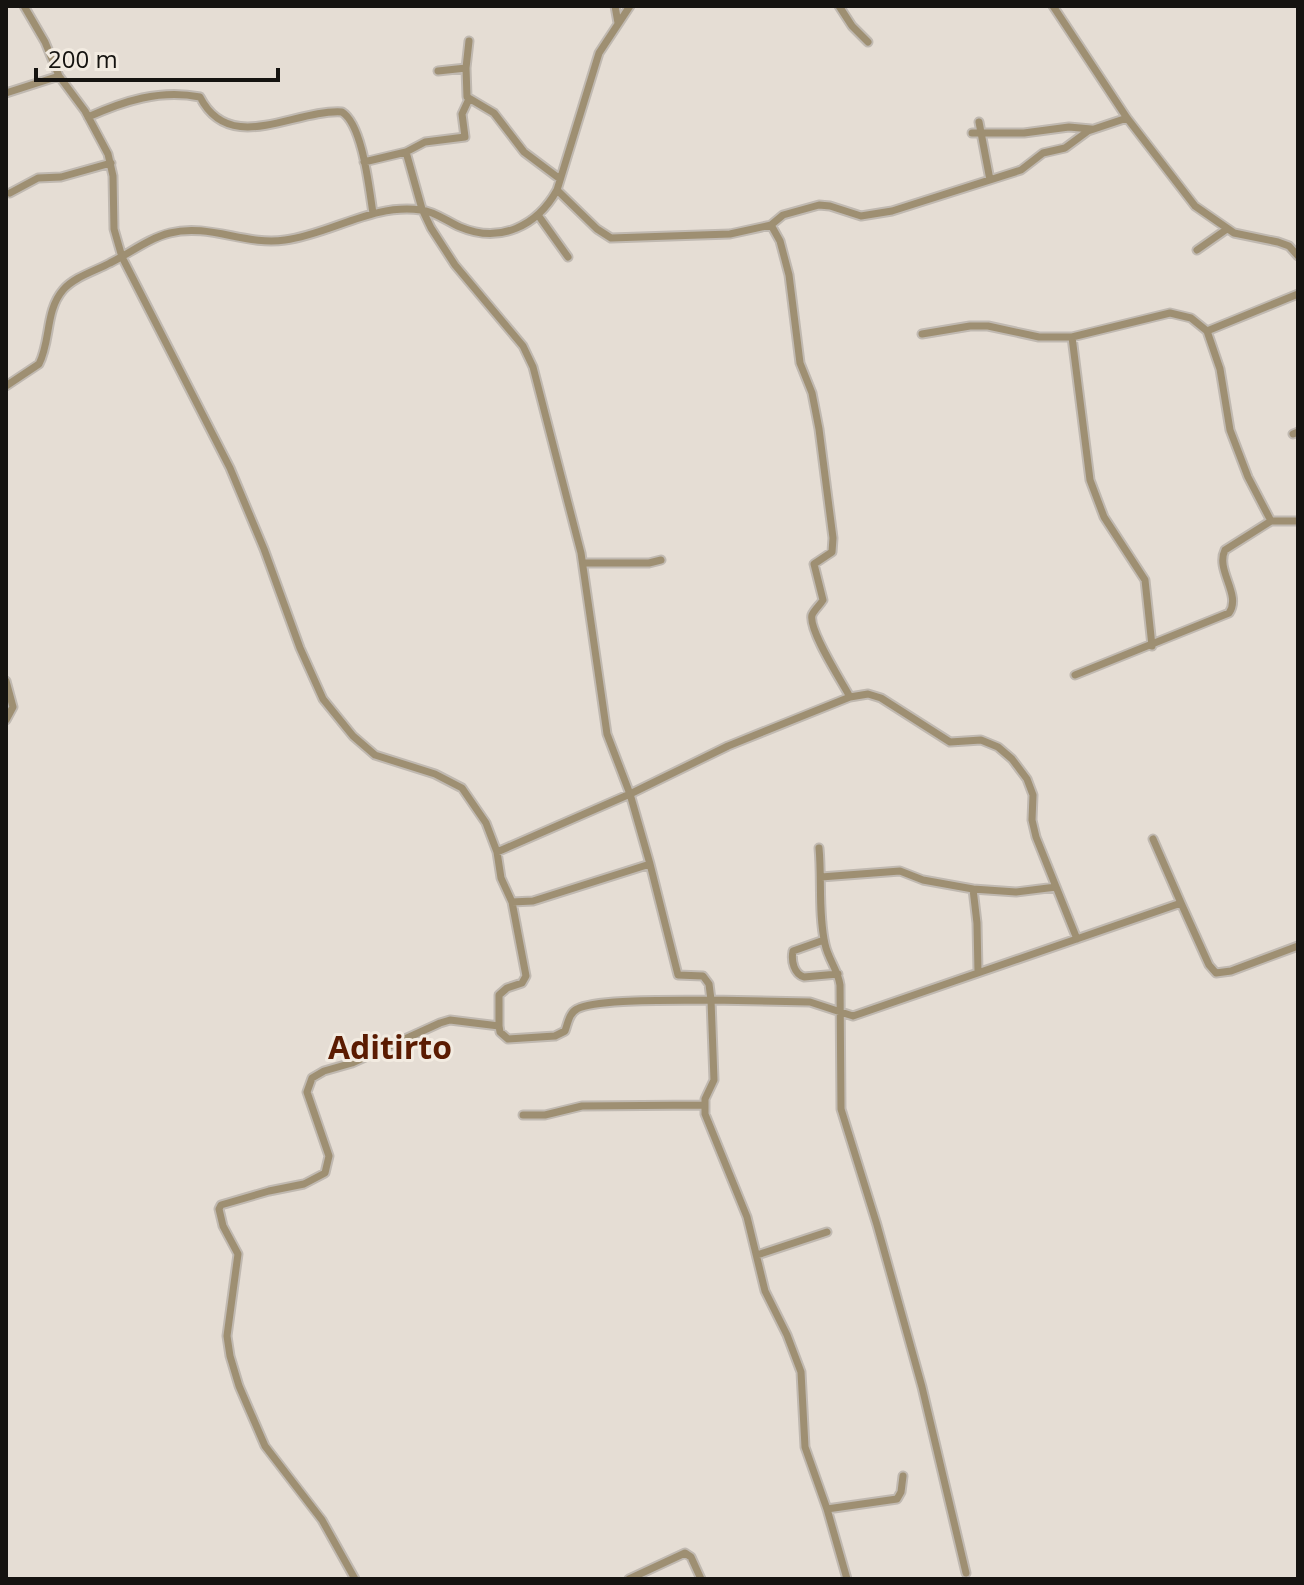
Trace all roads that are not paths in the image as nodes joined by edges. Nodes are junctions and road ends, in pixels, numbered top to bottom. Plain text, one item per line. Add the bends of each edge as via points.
1 (24, 6) edge
2 (615, 6) edge
3 (630, 6) edge
4 (839, 6) edge
5 (1053, 6) edge
6 (618, 23) junction
7 (469, 41) dead end
8 (868, 42) dead end
9 (466, 68) junction
10 (438, 71) dead end
11 (59, 76) junction
12 (6, 93) edge
13 (469, 99) junction
14 (88, 117) junction
15 (1127, 118) junction
16 (979, 122) dead end
17 (1093, 129) junction
18 (976, 132) junction
19 (406, 152) junction
20 (364, 162) junction
21 (111, 163) junction
22 (560, 179) junction
23 (990, 180) junction
24 (557, 190) junction
25 (10, 193) dead end
26 (422, 209) junction
27 (373, 213) junction
28 (538, 215) junction
29 (771, 225) junction
30 (1227, 229) junction
31 (1197, 250) dead end
32 (1298, 256) edge
33 (122, 257) junction
34 (568, 257) dead end
35 (1298, 294) edge
36 (1207, 331) junction
37 (922, 334) dead end
38 (1072, 337) junction
39 (6, 386) edge
40 (1271, 521) junction
41 (1298, 521) edge
42 (661, 560) dead end
43 (583, 563) junction
44 (1152, 646) junction
45 (1075, 675) dead end
46 (6, 681) edge
47 (850, 697) junction
48 (6, 720) edge
49 (630, 794) junction
50 (1153, 839) dead end
51 (819, 848) dead end
52 (497, 852) junction
53 (650, 864) junction
54 (821, 877) junction
55 (1056, 887) junction
56 (973, 889) junction
57 (512, 902) junction
58 (1181, 903) junction
59 (1077, 939) junction
60 (824, 940) junction
61 (1298, 946) edge
62 (978, 972) junction
63 (838, 974) junction
64 (711, 1000) junction
65 (841, 1013) junction
66 (499, 1026) junction
67 (703, 1105) junction
68 (523, 1115) dead end
69 (827, 1232) dead end
70 (757, 1255) junction
71 (903, 1476) dead end
72 (827, 1509) junction
73 (966, 1573) dead end
74 (355, 1579) edge
75 (629, 1579) edge
76 (701, 1579) edge
77 (847, 1579) edge

1 - 11 street
2 - 6 street
3 - 6 street
4 - 8 street
5 - 15 street
6 - 22 street via 599,53
7 - 9 street
9 - 10 street
9 - 13 street
11 - 12 street
11 - 14 street
13 - 19 street via 462,114 466,136 425,142
13 - 22 street via 494,113 524,152
14 - 20 street via 132,98 181,96 200,97 209,114 240,129 342,112 352,122
14 - 21 street
15 - 17 street
15 - 30 street via 1187,196
16 - 18 street
17 - 18 street
17 - 23 street via 1065,148 1040,154 1024,169
18 - 23 street
19 - 20 street
19 - 26 street
20 - 27 street
21 - 25 street via 38,178
21 - 33 street via 113,222
22 - 24 street
23 - 29 street via 868,216 830,206 804,207
24 - 28 street
24 - 29 street via 611,238 730,234
26 - 27 street
26 - 28 street via 462,228 490,234 511,231
26 - 43 street via 455,265 530,360
27 - 33 street via 283,241 198,230 171,232
28 - 34 street
29 - 47 street via 789,275 800,363 819,429 833,538 832,552 814,564 823,600 811,620
30 - 31 street
30 - 32 street via 1289,246
33 - 39 street via 61,292 39,364
33 - 52 street via 230,468 323,699 375,755 462,788 486,823
35 - 36 street
36 - 38 street via 1183,314 1165,313
36 - 40 street via 1220,369 1230,430
37 - 38 street via 988,326 1039,337
38 - 44 street via 1090,480 1104,517 1145,580
40 - 41 street
40 - 44 street via 1222,556 1233,601 1229,613
42 - 43 street
43 - 49 street via 604,719
44 - 45 street
46 - 48 street via 13,707
47 - 49 street via 728,746
47 - 55 street via 881,698 944,739 981,740 1012,759 1032,792 1036,837
49 - 52 street
49 - 53 street
50 - 58 street
51 - 54 street
52 - 57 street
53 - 57 street via 533,901
53 - 64 street via 676,971 705,978
54 - 56 street via 900,871
54 - 60 street
55 - 56 street via 1016,892
55 - 59 street
56 - 62 street
57 - 66 street via 526,976 499,995
58 - 59 street
58 - 61 street via 1216,973
59 - 62 street
60 - 63 street
60 - 63 street via 793,951 796,972 804,977
62 - 65 street via 853,1016
63 - 65 street
64 - 65 street via 810,1002
64 - 66 street via 582,1007 573,1011 565,1031 545,1037 508,1039
64 - 67 street via 714,1080
65 - 73 street via 841,1109 918,1373
66 - 74 street via 450,1020 317,1074 307,1092 329,1156 325,1173 219,1209 238,1254 227,1336 242,1395 265,1446 322,1520
67 - 68 street via 582,1106
67 - 70 street
69 - 70 street
70 - 72 street via 765,1291 801,1372 805,1447
71 - 72 street via 897,1499
72 - 77 street
75 - 76 street via 685,1553

